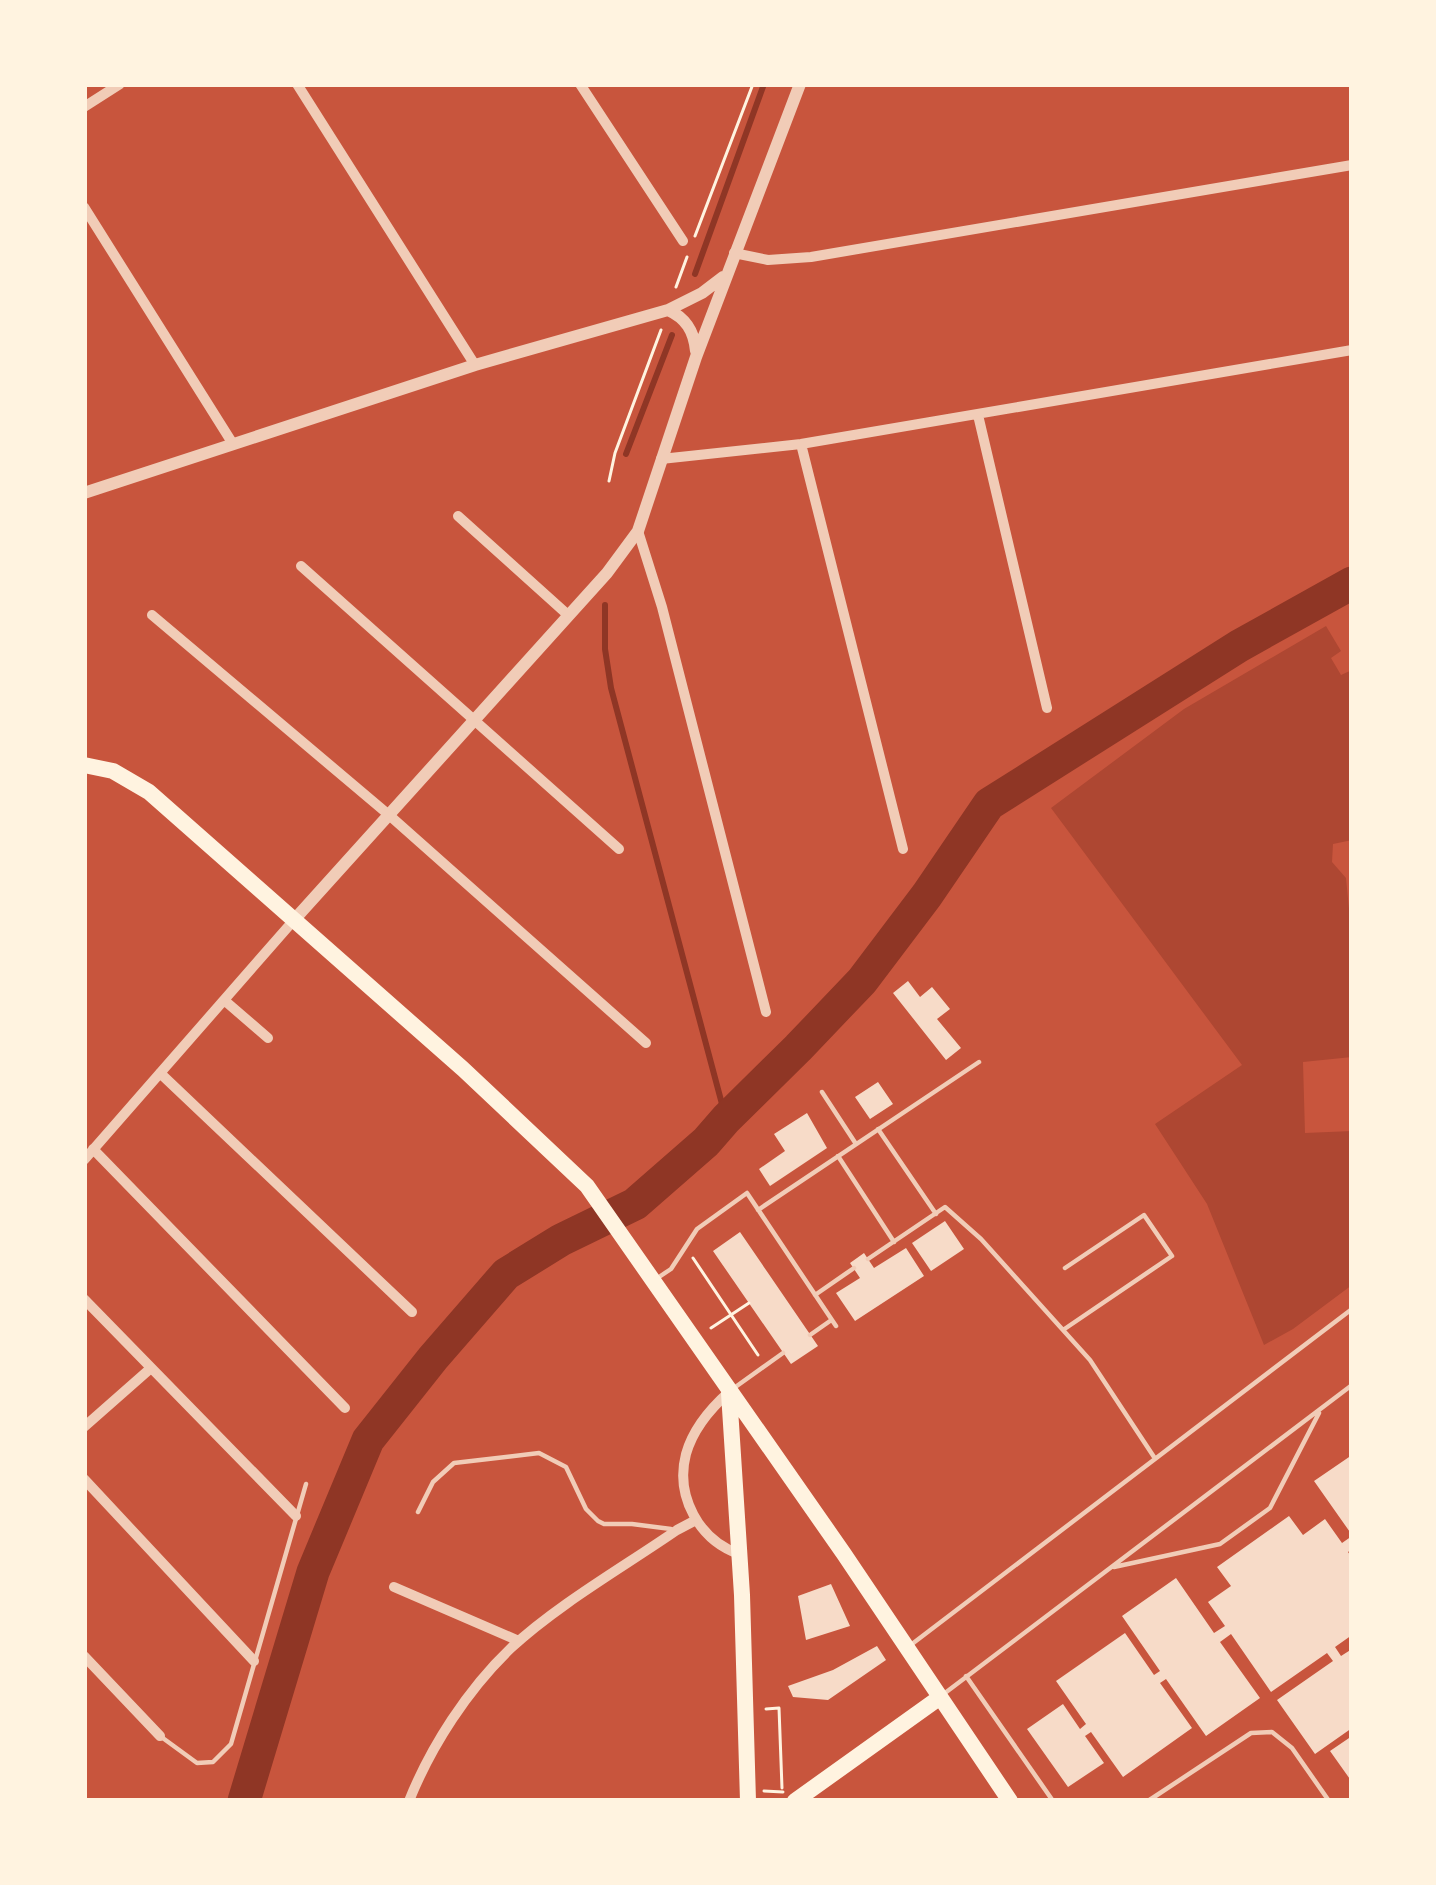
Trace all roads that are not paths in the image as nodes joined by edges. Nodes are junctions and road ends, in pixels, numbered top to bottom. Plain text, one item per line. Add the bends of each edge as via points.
1 (120, 84) edge
2 (297, 84) edge
3 (580, 84) edge
4 (800, 84) edge
5 (84, 107) edge
6 (1352, 165) edge
7 (84, 207) edge
8 (683, 242) dead end
9 (734, 253) junction
10 (727, 272) junction
11 (668, 310) junction
12 (1352, 350) edge
13 (696, 357) junction
14 (475, 364) junction
15 (978, 415) junction
16 (232, 443) junction
17 (801, 444) junction
18 (661, 459) junction
19 (84, 493) edge
20 (458, 516) dead end
21 (638, 532) junction
22 (301, 566) dead end
23 (152, 615) dead end
24 (568, 615) junction
25 (1047, 708) dead end
26 (475, 719) junction
27 (84, 765) edge
28 (389, 815) junction
29 (619, 849) dead end
30 (903, 849) dead end
31 (294, 920) junction
32 (224, 1000) junction
33 (766, 1012) dead end
34 (268, 1038) dead end
35 (646, 1043) dead end
36 (979, 1062) dead end
37 (160, 1073) junction
38 (821, 1092) dead end
39 (878, 1130) junction
40 (856, 1144) junction
41 (93, 1149) junction
42 (838, 1156) junction
43 (84, 1160) edge
44 (758, 1210) junction
45 (935, 1214) junction
46 (894, 1242) junction
47 (868, 1259) dead end
48 (854, 1268) dead end
49 (1065, 1268) dead end
50 (655, 1280) junction
51 (815, 1295) junction
52 (84, 1299) edge
53 (1352, 1309) edge
54 (412, 1312) dead end
55 (1063, 1330) junction
56 (810, 1335) dead end
57 (782, 1353) dead end
58 (152, 1368) junction
59 (1352, 1385) edge
60 (729, 1392) junction
61 (345, 1408) dead end
62 (1321, 1408) junction
63 (84, 1427) edge
64 (777, 1459) junction
65 (1156, 1459) junction
66 (733, 1465) junction
67 (84, 1479) edge
68 (306, 1484) dead end
69 (418, 1512) dead end
70 (296, 1516) junction
71 (696, 1520) junction
72 (677, 1530) junction
73 (739, 1554) junction
74 (1111, 1568) junction
75 (394, 1586) dead end
76 (520, 1641) junction
77 (906, 1648) junction
78 (84, 1656) edge
79 (254, 1661) junction
80 (966, 1676) junction
81 (939, 1698) junction
82 (160, 1736) joint
83 (787, 1794) edge
84 (752, 1797) edge
85 (410, 1801) edge
86 (1010, 1801) edge
87 (1053, 1801) edge
88 (1148, 1801) edge
89 (1329, 1801) edge

1 - 5 street
2 - 14 street
3 - 8 street
4 - 9 street
6 - 9 street via 811,257
7 - 16 street
9 - 10 street
10 - 11 street
10 - 13 street
11 - 13 street via 691,328
11 - 14 street
12 - 15 street
13 - 18 street
14 - 16 street
15 - 17 street
15 - 25 street
16 - 19 street
17 - 18 street
17 - 30 street
18 - 21 street
20 - 24 street
21 - 24 street
21 - 33 street
22 - 26 street
23 - 28 street
24 - 26 street
26 - 28 street
26 - 29 street
27 - 31 main road via 133,781
28 - 31 street
28 - 35 street
31 - 32 street
31 - 50 main road via 587,1186
32 - 34 street
32 - 37 street
36 - 39 lane
37 - 41 street
37 - 54 street
38 - 40 lane
39 - 40 lane
39 - 45 lane
40 - 42 lane
41 - 43 street
41 - 61 street
42 - 44 lane
42 - 46 lane
44 - 50 lane via 746,1193 697,1229
44 - 51 lane
45 - 46 lane
45 - 55 lane via 945,1207 963,1223
46 - 47 lane
48 - 51 lane
49 - 55 lane via 1144,1215 1172,1256
50 - 60 main road
51 - 56 lane via 834,1323
52 - 58 street
53 - 65 lane
55 - 65 lane
57 - 60 lane
58 - 63 street
58 - 70 street
59 - 62 lane
60 - 64 main road
60 - 66 main road
60 - 71 street via 686,1454 685,1489
62 - 74 lane
62 - 74 lane via 1270,1508 1220,1544
64 - 66 main road via 758,1453
64 - 77 main road
65 - 77 lane
66 - 73 main road
67 - 79 street
68 - 70 lane
69 - 72 lane via 454,1463 539,1454 566,1467 598,1521
70 - 79 lane
71 - 72 street
71 - 73 street
72 - 76 street
73 - 84 main road
74 - 80 lane
75 - 76 street
76 - 85 street via 461,1707
77 - 81 main road
78 - 82 street
79 - 82 lane via 223,1756 197,1763
80 - 81 lane
80 - 87 lane
81 - 83 main road
81 - 86 main road
88 - 89 lane via 1251,1733 1272,1732

